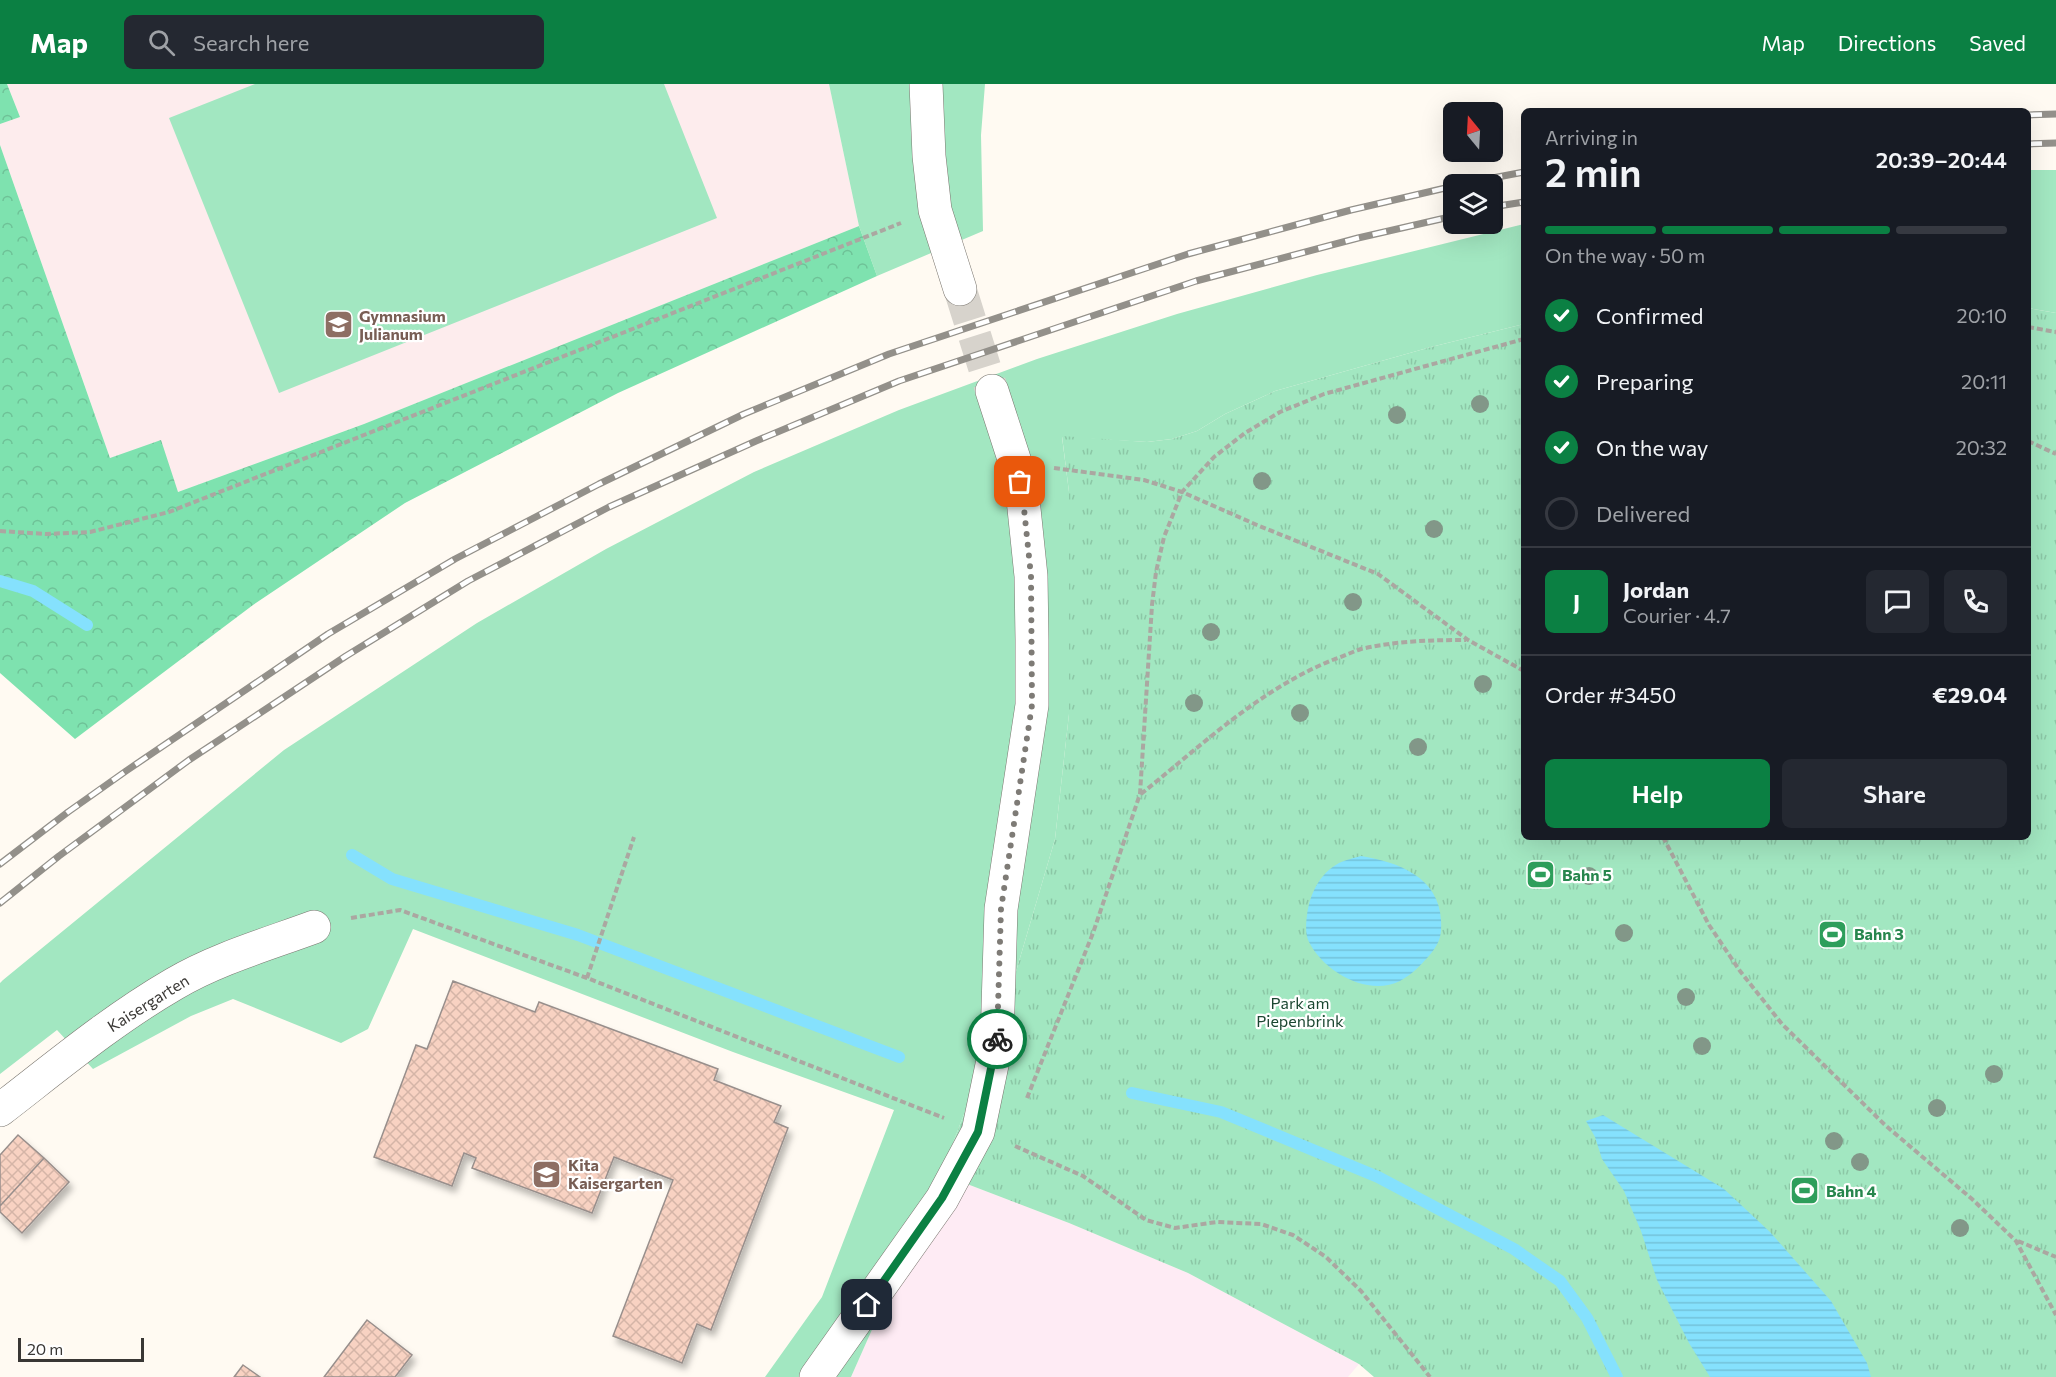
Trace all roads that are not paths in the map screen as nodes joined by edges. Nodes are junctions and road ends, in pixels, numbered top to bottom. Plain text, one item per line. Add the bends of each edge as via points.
1 (926, 84) edge
2 (960, 290) tunnel mouth
3 (992, 391) tunnel mouth
4 (314, 927) road end
5 (0, 1110) edge
6 (816, 1377) edge

1 - 2 street via 935,210
3 - 6 street via 1023,499 1031,576 1032,705 1001,909 997,1041 978,1132 942,1198
4 - 5 street, Kaisergarten via 176,982 114,1022

